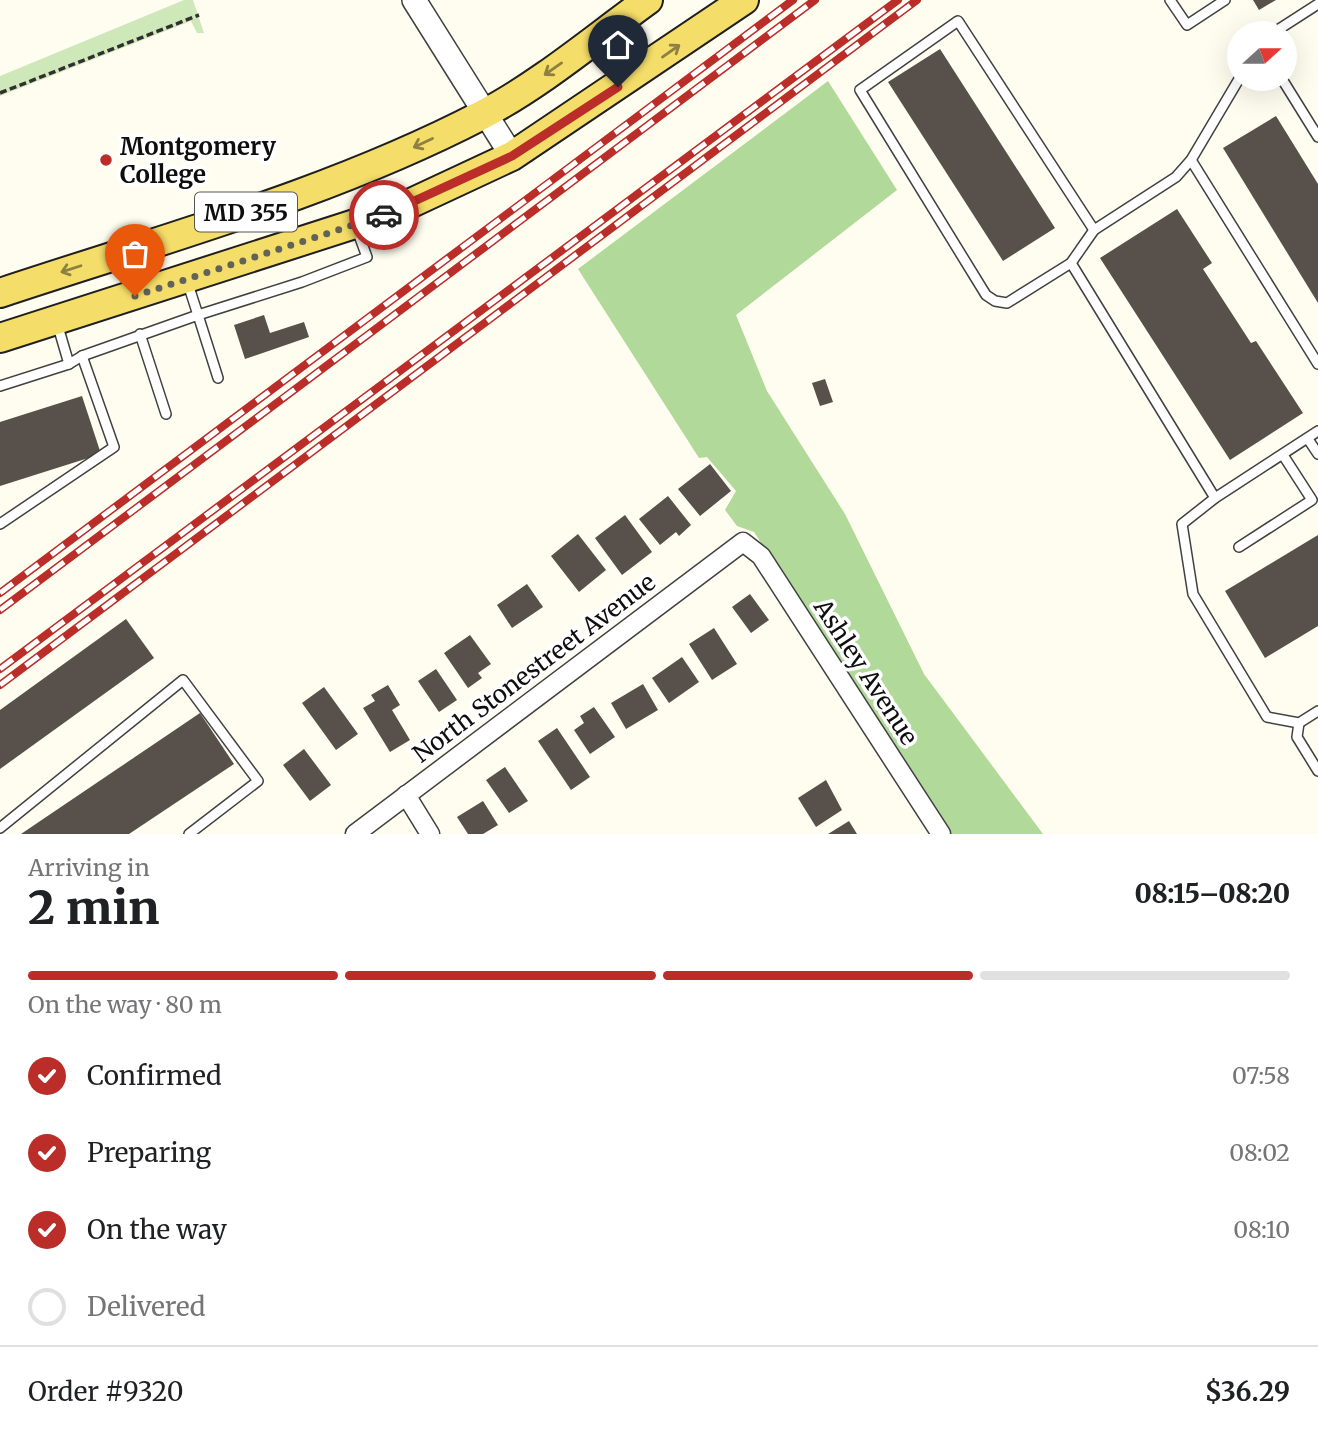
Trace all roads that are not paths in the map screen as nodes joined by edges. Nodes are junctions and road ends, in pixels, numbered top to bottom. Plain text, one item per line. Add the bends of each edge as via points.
1 (414, 0) edge
2 (648, 0) edge
3 (744, 0) edge
4 (1170, 0) edge
5 (1225, 0) edge
6 (1318, 4) edge
7 (1292, 21) edge
8 (1232, 91) edge
9 (1289, 91) edge
10 (485, 113) junction
11 (1318, 137) edge
12 (512, 156) junction
13 (1191, 160) junction
14 (355, 225) junction
15 (1094, 230) junction
16 (1072, 263) junction
17 (187, 280) junction
18 (0, 293) edge
19 (198, 315) junction
20 (57, 320) junction
21 (140, 334) junction
22 (0, 338) edge
23 (82, 356) junction
24 (69, 364) junction
25 (1318, 364) edge
26 (218, 378) dead end
27 (0, 386) edge
28 (166, 414) dead end
29 (1318, 432) edge
30 (1308, 439) junction
31 (1318, 454) edge
32 (1283, 455) junction
33 (1215, 498) junction
34 (0, 524) edge
35 (743, 542) joint
36 (1239, 547) dead end
37 (1318, 711) edge
38 (1299, 723) junction
39 (1318, 771) edge
40 (406, 795) junction
41 (0, 828) edge
42 (189, 834) edge
43 (355, 834) edge
44 (430, 834) edge
45 (941, 834) edge

1 - 10 street
2 -> 10 main road, MD 355
12 -> 3 main road, MD 355
4 - 5 lane via 1187,26
6 - 7 lane
8 - 13 lane
9 - 11 lane
10 - 12 street
10 -> 18 main road, MD 355 via 326,184
12 - 14 main road, MD 355
13 - 15 lane via 1176,177
13 - 25 lane
14 - 17 main road, MD 355
14 - 19 lane via 367,257
15 - 16 lane
15 - 16 lane via 958,21 860,90 986,295 1007,303
16 - 33 lane
17 - 19 lane
17 - 20 main road, MD 355
19 - 21 lane
19 - 26 lane
20 - 22 main road, MD 355
20 - 24 lane
21 - 23 lane
21 - 28 lane
23 - 24 lane
23 - 34 lane via 114,447
24 - 27 lane
29 - 30 lane
30 - 31 lane
30 - 32 lane
32 - 33 lane
32 - 36 lane via 1312,500
33 - 38 lane via 1182,524 1192,594 1267,717
35 - 40 street, North Stonestreet Avenue
35 - 45 street, Ashley Avenue via 761,555
37 - 38 lane
38 - 39 lane via 1297,737
40 - 43 street, North Stonestreet Avenue
40 - 44 street
41 - 42 lane via 183,680 258,782

